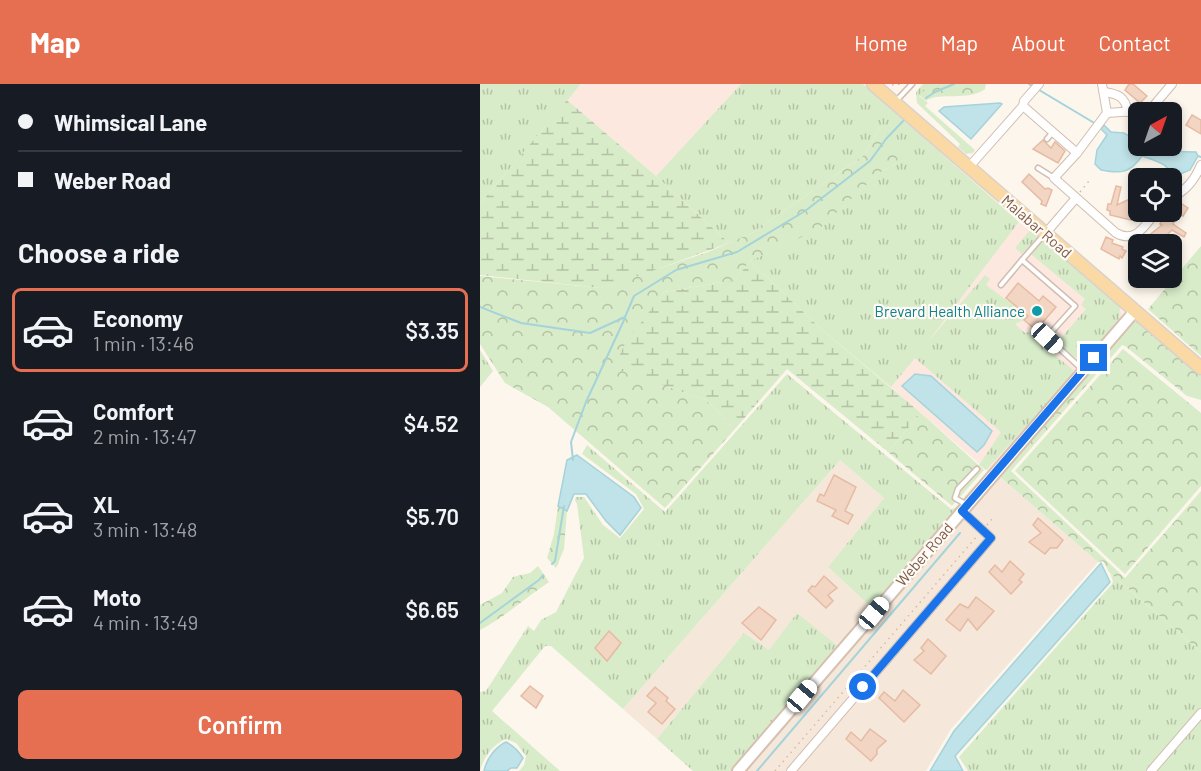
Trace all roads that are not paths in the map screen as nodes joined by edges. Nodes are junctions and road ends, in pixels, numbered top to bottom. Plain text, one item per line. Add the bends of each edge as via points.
1 (873, 84) edge
2 (912, 84) edge
3 (1039, 84) edge
4 (1172, 84) edge
5 (1103, 88) edge
6 (894, 102) junction
7 (1157, 102) edge
8 (1023, 106) junction
9 (1128, 112) joint
10 (1107, 113) junction
11 (1053, 132) junction
12 (1047, 140) dead end
13 (1077, 153) junction
14 (1201, 165) edge
15 (969, 167) junction
16 (1038, 168) dead end
17 (1054, 178) junction
18 (1182, 191) edge
19 (1076, 198) junction
20 (1148, 222) edge
21 (1045, 234) junction
22 (1022, 260) junction
23 (1001, 285) dead end
24 (1135, 311) junction
25 (1201, 368) edge
26 (1083, 371) junction
27 (977, 469) dead end
28 (965, 508) junction
29 (1201, 712) edge
30 (738, 771) edge
31 (791, 771) edge
32 (1151, 771) edge

1 - 6 main road, Malabar Road
2 - 6 lane
3 - 8 street
4 - 7 street
5 - 9 street via 1118,94
5 - 10 street
6 - 15 main road, Malabar Road
8 - 11 street
8 - 15 street
9 - 10 street
10 - 13 street
11 - 12 lane
11 - 13 street
13 - 17 street via 1072,163
14 - 18 street via 1194,181
15 - 21 main road, Malabar Road
16 - 17 lane
17 - 19 street
19 - 20 street via 1124,237 1137,235
19 - 21 street
21 - 22 lane
21 - 24 main road, Malabar Road
22 - 23 lane
22 - 26 lane via 1075,306 1047,338
24 - 25 main road, Malabar Road
24 - 26 street, Weber Road
26 - 28 street, Weber Road
27 - 28 lane via 958,489 956,498
28 - 30 street, Weber Road
28 - 31 street via 991,538
29 - 32 street

